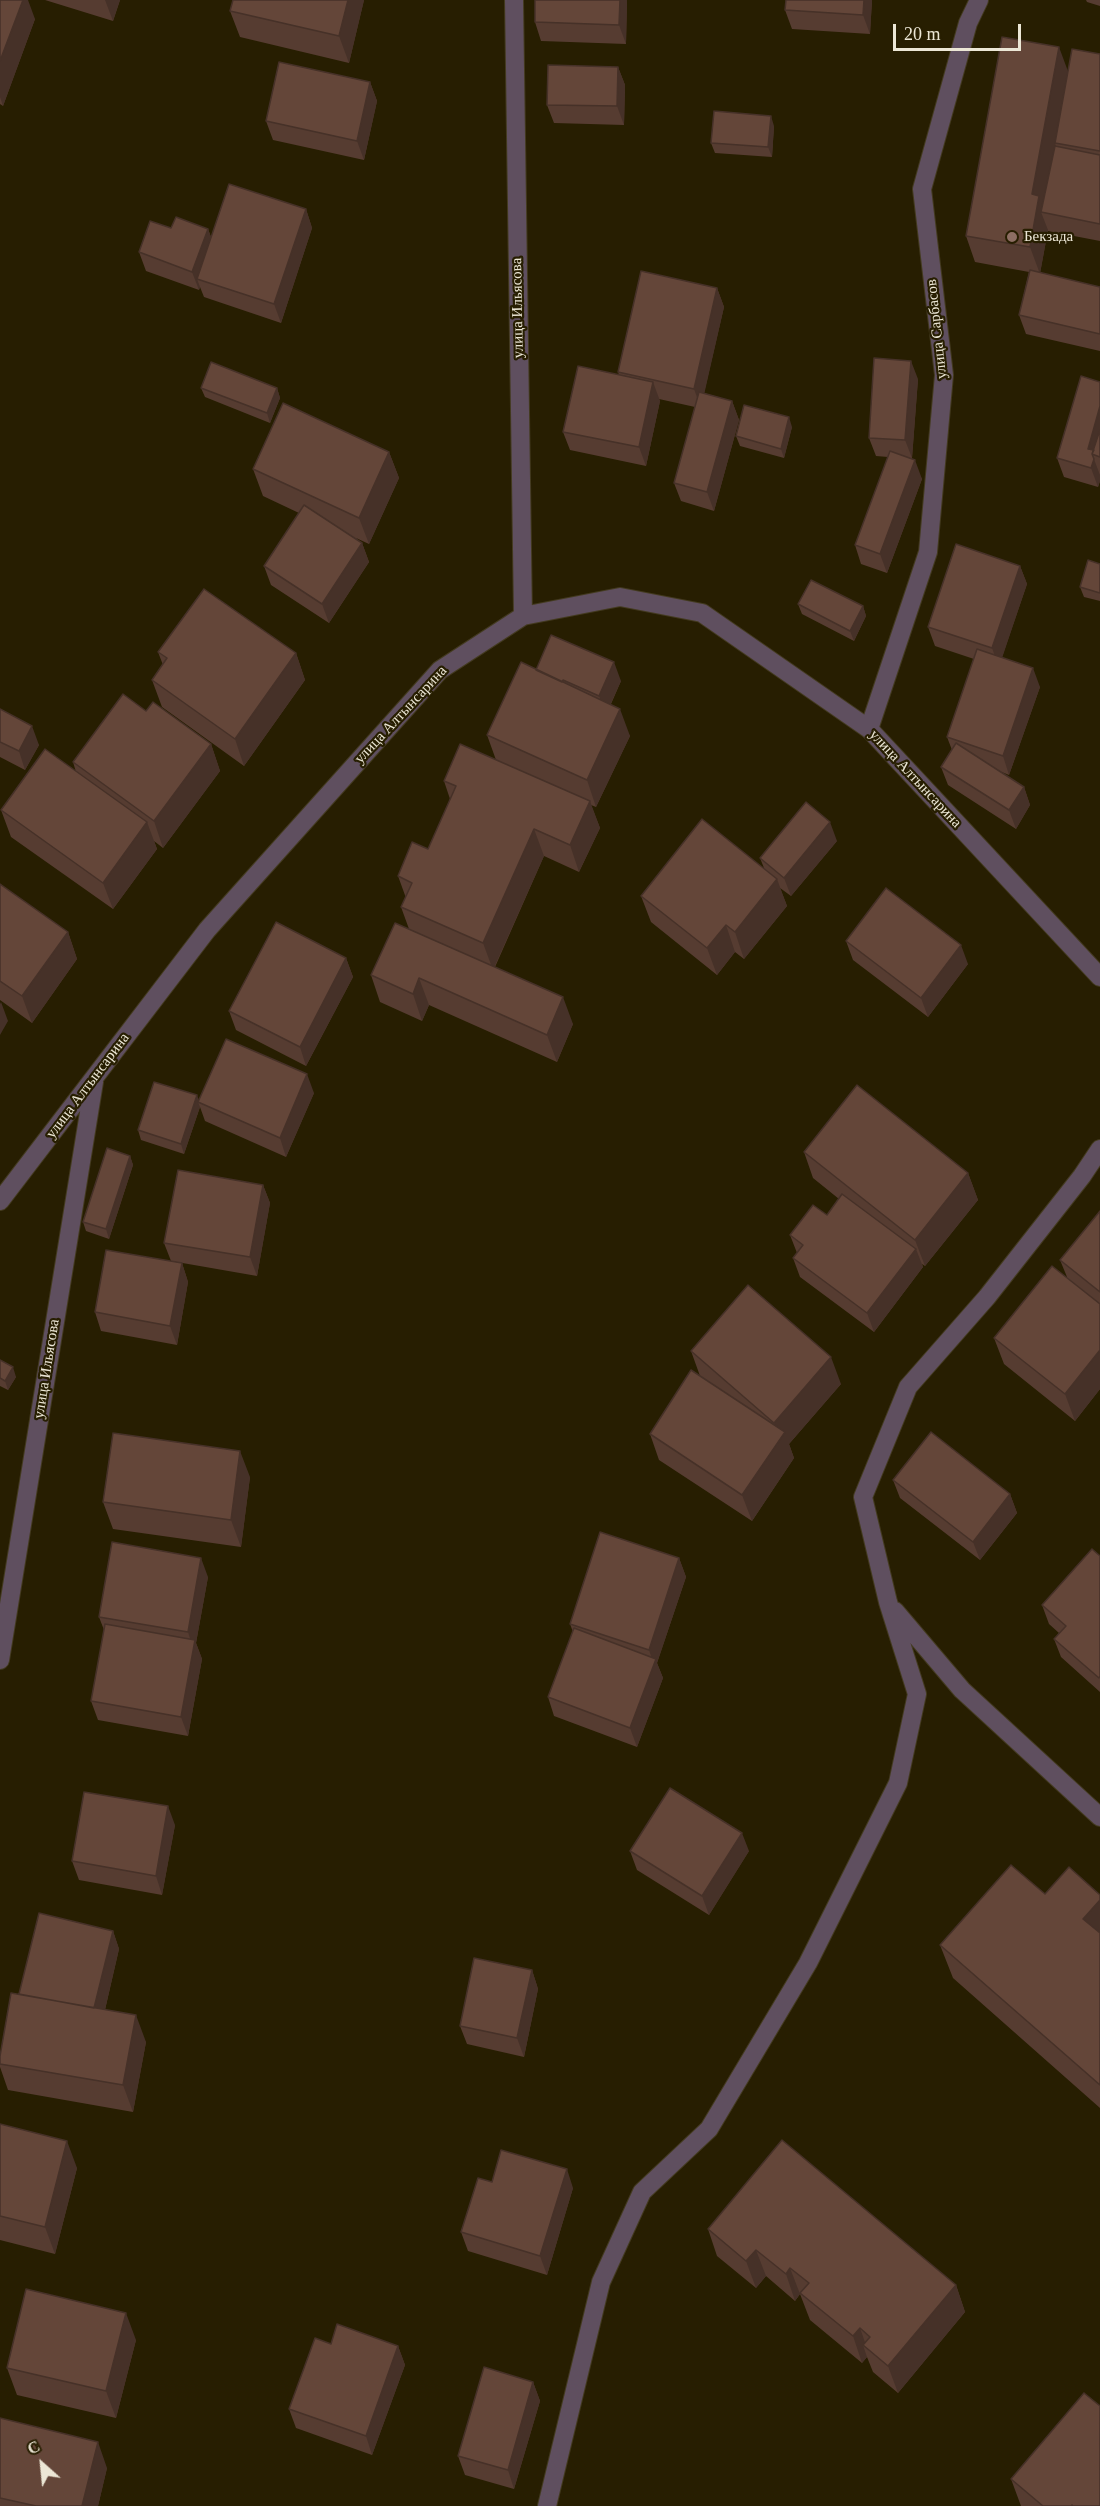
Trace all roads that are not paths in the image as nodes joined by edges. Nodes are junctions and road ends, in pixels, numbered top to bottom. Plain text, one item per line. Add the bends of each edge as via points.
1 (514, 0) edge
2 (980, 0) edge
3 (523, 616) junction
4 (869, 729) junction
5 (1100, 976) edge
6 (94, 1078) junction
7 (1100, 1149) edge
8 (0, 1201) edge
9 (888, 1602) junction
10 (0, 1660) edge
11 (1100, 1817) edge
12 (547, 2506) edge

1 - 3 street, улица Ильясова
2 - 4 street, улица Сарбасов via 968,23 922,189 944,375 928,552
3 - 4 street, улица Алтынсарина via 620,597 702,613
3 - 6 street, улица Алтынсарина via 440,670 207,930
4 - 5 street, улица Алтынсарина
6 - 8 street, улица Алтынсарина
6 - 10 street, улица Ильясова
7 - 9 street via 987,1297 908,1387 863,1497
9 - 11 street via 962,1690
9 - 12 street via 917,1694 898,1783 808,1963 709,2129 642,2192 601,2282

